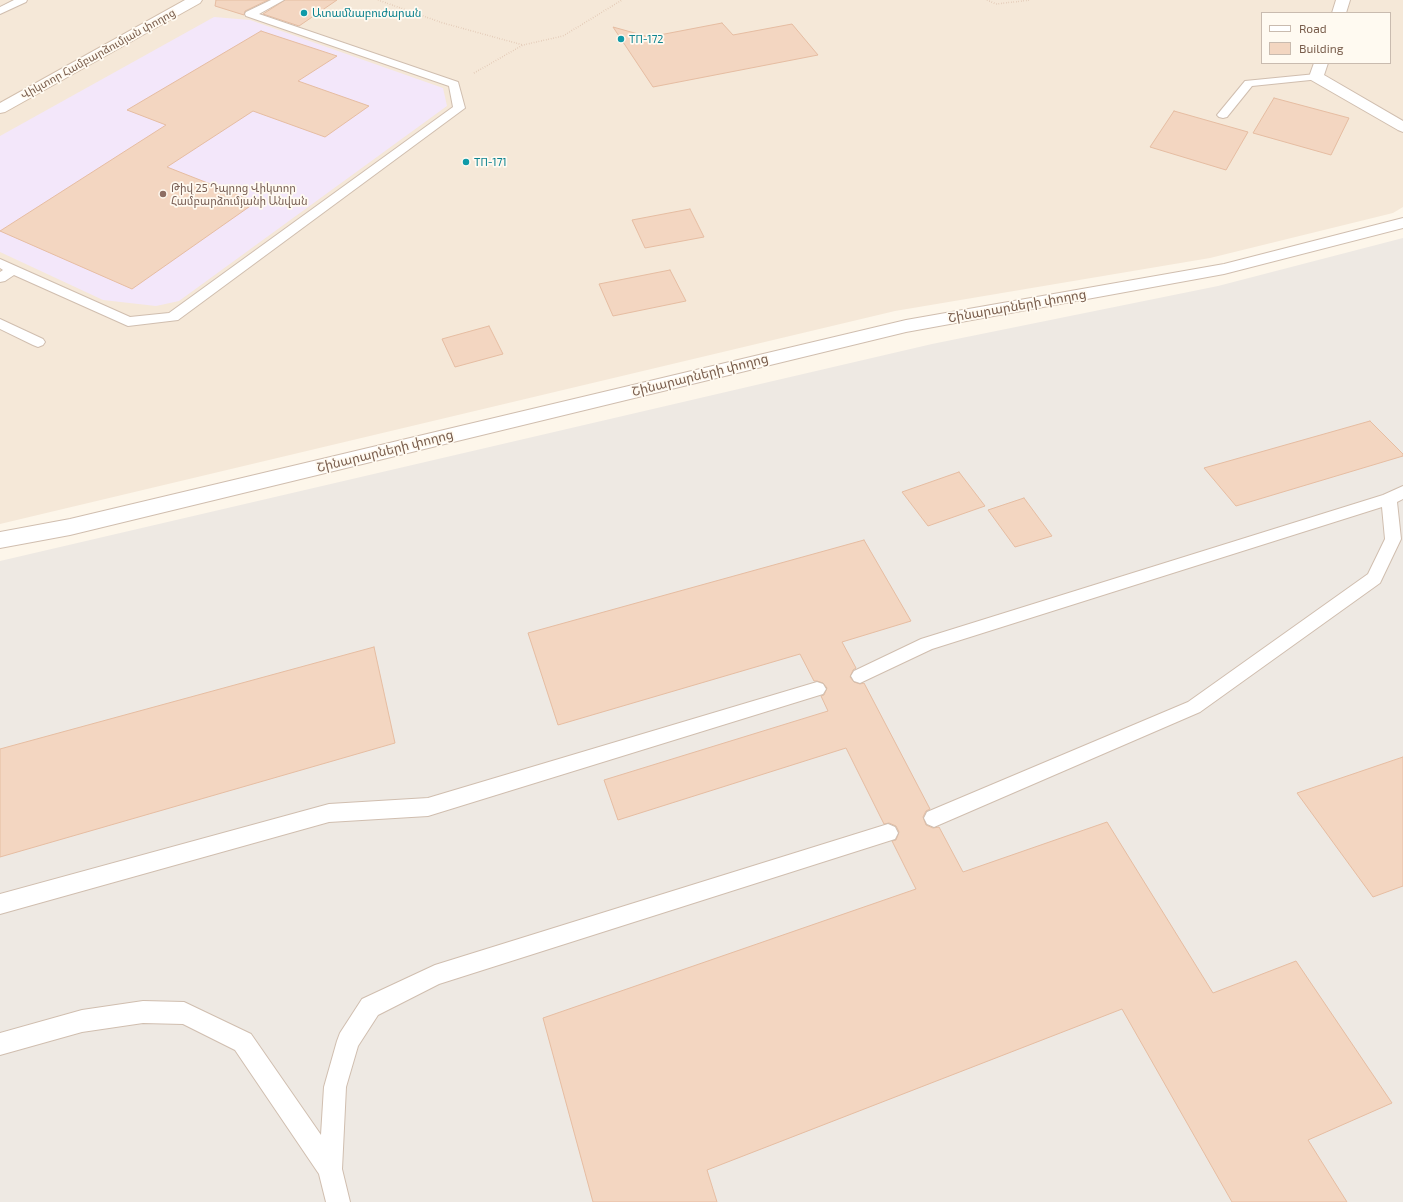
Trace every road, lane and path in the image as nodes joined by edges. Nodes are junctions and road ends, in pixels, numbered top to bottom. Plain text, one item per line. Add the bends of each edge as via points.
1 (22, 0) edge
2 (195, 0) edge
3 (279, 0) edge
4 (378, 0) edge
5 (622, 0) edge
6 (987, 0) edge
7 (1031, 0) edge
8 (1343, 0) edge
9 (0, 11) edge
10 (1339, 12) edge
11 (523, 45) junction
12 (1321, 64) edge
13 (1316, 77) junction
14 (454, 84) junction
15 (0, 108) edge
16 (1223, 115) dead end
17 (1403, 127) edge
18 (1403, 223) edge
19 (0, 263) edge
20 (13, 270) junction
21 (0, 278) edge
22 (0, 323) edge
23 (38, 342) dead end
24 (1396, 496) edge
25 (0, 540) edge
26 (860, 676) dead end
27 (817, 689) dead end
28 (934, 818) dead end
29 (888, 833) dead end
30 (0, 904) edge
31 (0, 1044) edge
32 (330, 1169) junction
33 (338, 1202) edge

1 - 9 lane
2 - 15 street, Վիկտոր Համբարձումյան փողոց
3 - 14 lane via 250,14
4 - 11 path via 443,23
5 - 11 path via 563,36
6 - 7 path via 996,4
8 - 10 street
11 - 14 path
12 - 13 street
13 - 16 lane via 1249,83
13 - 17 street
14 - 20 lane via 459,108 173,317 128,322
18 - 25 street, Շինարարների փողոց via 1224,270 906,326 70,528
19 - 20 lane
20 - 21 lane
22 - 23 lane
24 - 26 lane via 927,644
24 - 28 lane via 1393,539 1374,578 1194,707
27 - 30 lane via 428,807 329,813
29 - 32 lane via 434,975 370,1007 348,1041 335,1087
31 - 32 lane via 82,1021 142,1012 184,1013 243,1042
32 - 33 lane

